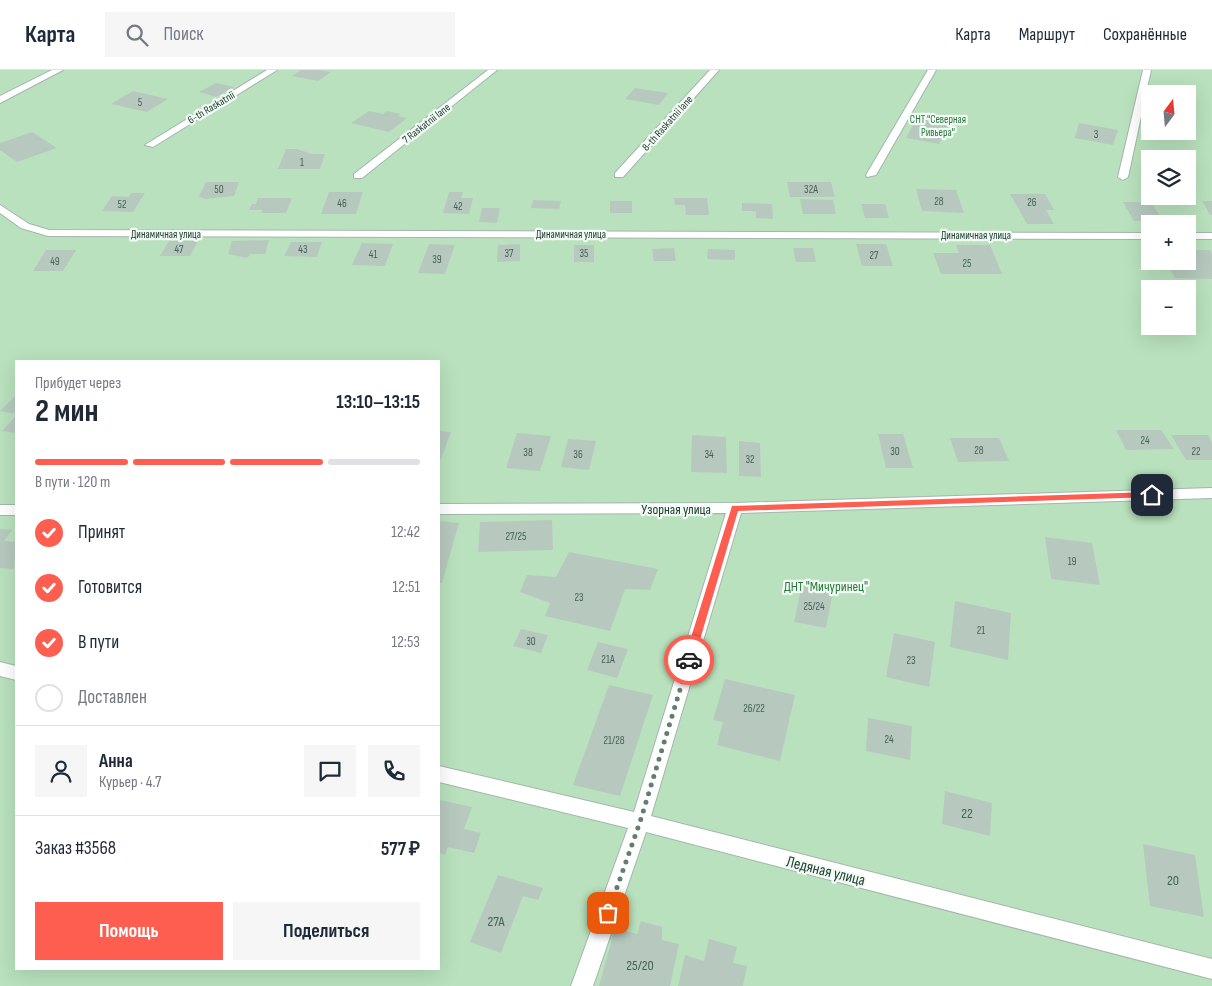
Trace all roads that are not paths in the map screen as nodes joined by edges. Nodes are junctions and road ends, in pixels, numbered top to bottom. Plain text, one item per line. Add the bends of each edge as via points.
1 (59, 70) edge
2 (273, 70) edge
3 (493, 70) edge
4 (714, 70) edge
5 (932, 70) edge
6 (1147, 70) edge
7 (0, 100) edge
8 (150, 145) dead end
9 (619, 175) dead end
10 (870, 175) dead end
11 (358, 176) dead end
12 (1123, 177) dead end
13 (0, 208) edge
14 (1141, 236) edge
15 (1196, 236) edge
16 (1212, 236) edge
17 (1212, 493) edge
18 (735, 508) junction
19 (440, 509) edge
20 (0, 510) edge
21 (15, 510) edge
22 (0, 670) edge
23 (15, 673) edge
24 (440, 774) edge
25 (640, 822) junction
26 (1212, 970) edge
27 (582, 986) edge

1 - 7 street
2 - 8 street, 6-th Raskatnii
3 - 11 street, 7 Raskatnii lane
4 - 9 street, 8-th Raskatnii lane
5 - 10 street
6 - 12 street
13 - 14 street, Динамичная улица via 24,226 48,233
15 - 16 street
17 - 18 street, Узорная улица
18 - 19 street, Узорная улица
18 - 25 street
20 - 21 street
22 - 23 street
24 - 25 street, Ледяная улица
25 - 26 street, Ледяная улица
25 - 27 street

